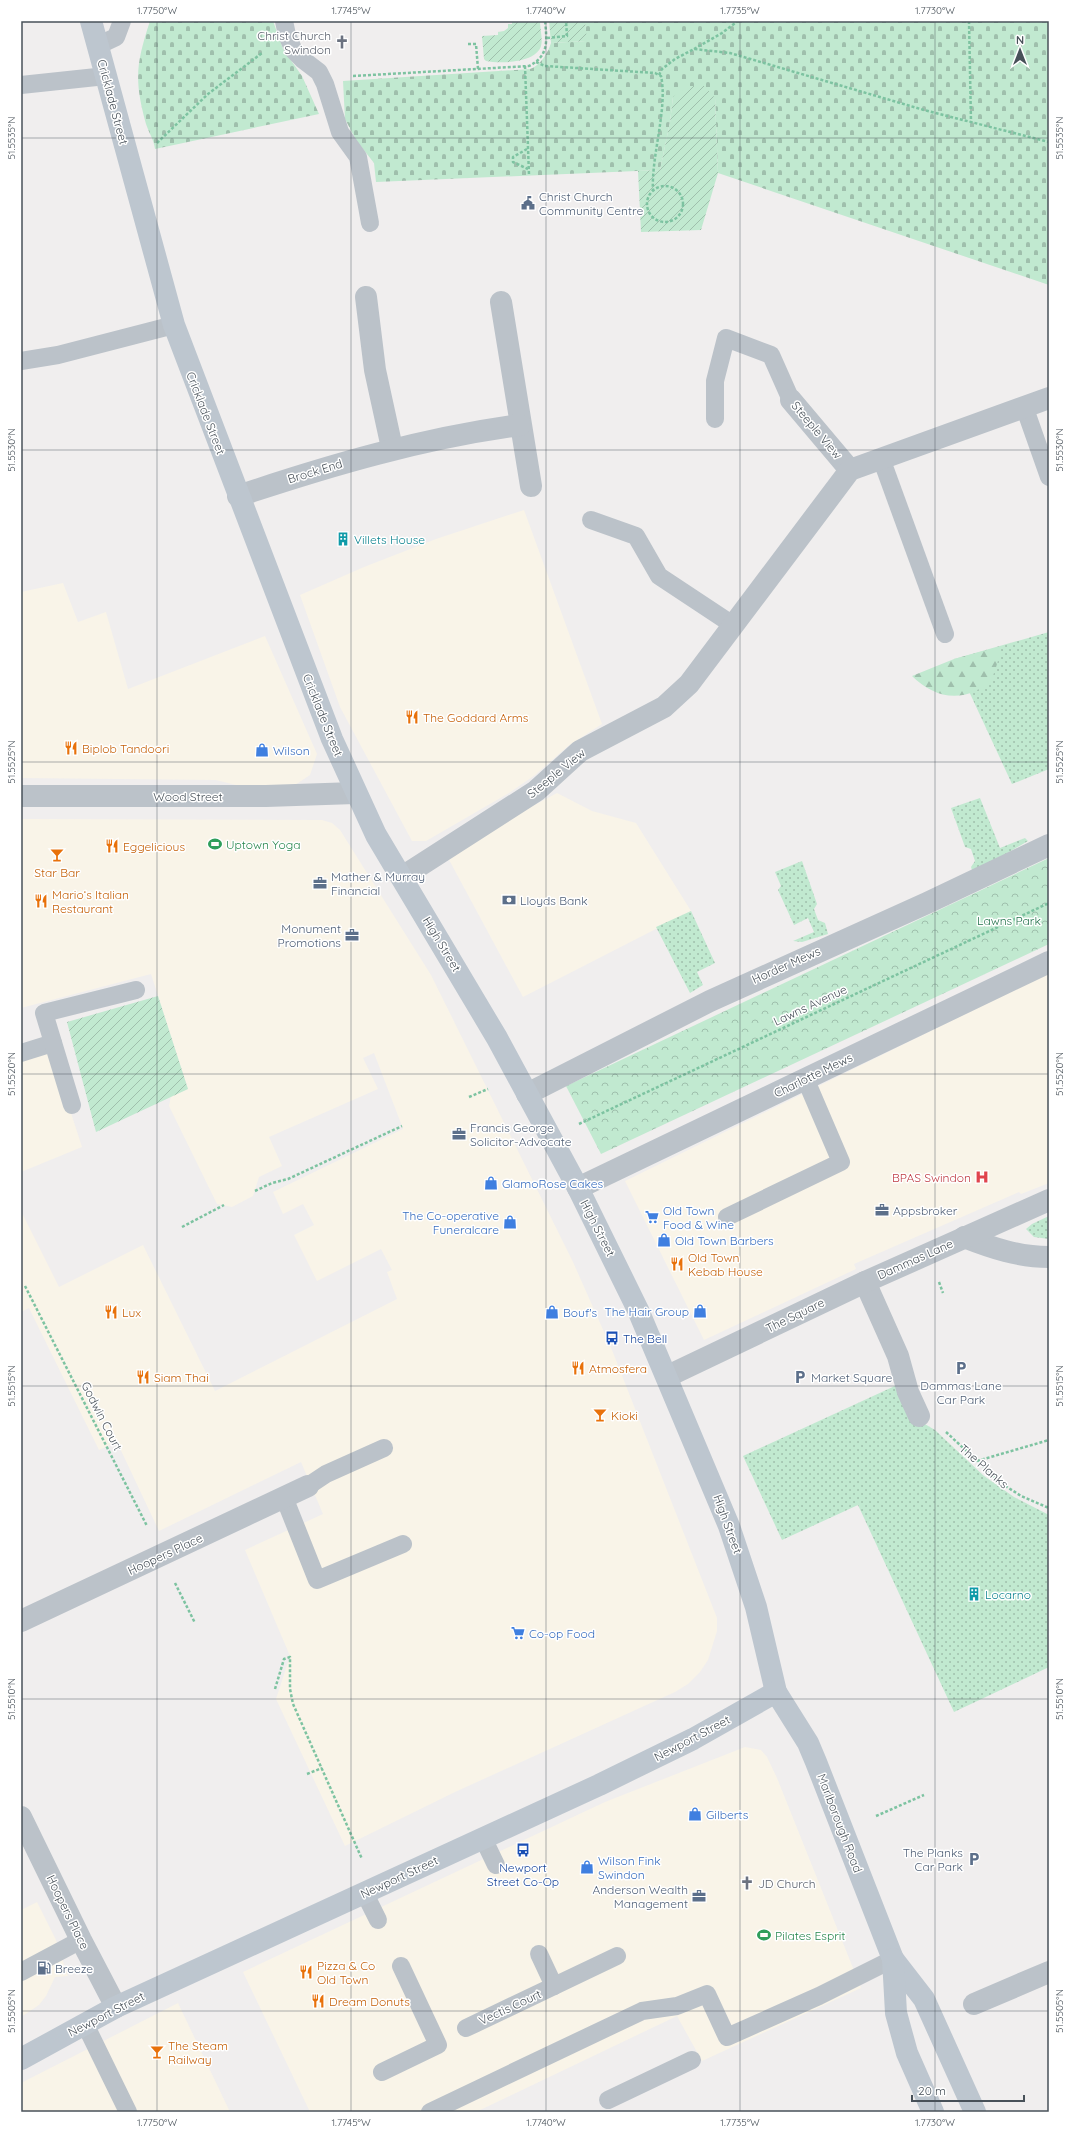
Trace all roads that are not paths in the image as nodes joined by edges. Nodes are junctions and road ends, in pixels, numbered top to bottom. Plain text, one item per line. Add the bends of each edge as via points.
1 (91, 21) edge
2 (122, 21) edge
3 (286, 28) edge
4 (98, 46) junction
5 (106, 76) junction
6 (21, 85) edge
7 (370, 223) dead end
8 (366, 297) dead end
9 (501, 302) dead end
10 (174, 325) junction
11 (21, 361) edge
12 (1049, 398) edge
13 (791, 400) joint
14 (1024, 406) junction
15 (715, 419) dead end
16 (520, 425) junction
17 (392, 448) junction
18 (881, 458) junction
19 (850, 470) junction
20 (1049, 477) edge
21 (531, 486) dead end
22 (238, 496) junction
23 (590, 520) dead end
24 (733, 625) junction
25 (945, 634) dead end
26 (355, 793) junction
27 (21, 796) edge
28 (1049, 845) edge
29 (402, 877) junction
30 (1049, 962) edge
31 (136, 990) dead end
32 (53, 1043) junction
33 (21, 1053) edge
34 (805, 1078) junction
35 (528, 1094) junction
36 (72, 1105) dead end
37 (578, 1188) junction
38 (1049, 1200) edge
39 (727, 1217) dead end
40 (964, 1237) junction
41 (1049, 1257) edge
42 (865, 1282) junction
43 (668, 1376) junction
44 (919, 1416) dead end
45 (384, 1448) dead end
46 (308, 1486) joint
47 (284, 1497) junction
48 (403, 1544) dead end
49 (21, 1622) edge
50 (776, 1692) junction
51 (21, 1816) edge
52 (483, 1838) junction
53 (496, 1865) dead end
54 (369, 1890) junction
55 (378, 1920) dead end
56 (81, 1940) junction
57 (539, 1954) dead end
58 (617, 1956) dead end
59 (893, 1959) junction
60 (401, 1966) dead end
61 (21, 1972) edge
62 (1049, 1972) edge
63 (554, 1986) junction
64 (974, 2004) dead end
65 (116, 2007) junction
66 (85, 2024) junction
67 (466, 2028) dead end
68 (21, 2058) edge
69 (692, 2060) dead end
70 (382, 2072) dead end
71 (608, 2100) dead end
72 (128, 2112) edge
73 (430, 2112) edge
74 (933, 2112) edge
75 (975, 2112) edge

1 - 4 main road, Cricklade Street
2 - 4 lane via 116,37
3 - 7 lane via 294,51 319,72 331,97 340,132 358,157
4 - 5 main road, Cricklade Street
5 - 6 lane
5 - 10 main road, Cricklade Street
8 - 17 street via 375,370
9 - 16 street
10 - 11 lane via 58,355
10 - 22 main road, Cricklade Street
12 - 14 street, Steeple View
13 - 15 lane, Steeple View via 772,355 726,338 715,381
13 - 19 street, Steeple View
14 - 18 street, Steeple View
14 - 20 lane
16 - 17 street, Brock End via 451,435
16 - 21 street
17 - 22 street, Brock End
18 - 19 street, Steeple View
18 - 25 lane
19 - 24 street, Steeple View
22 - 26 main road, Cricklade Street
23 - 24 lane via 636,536 659,576
24 - 29 street, Steeple View via 689,684 664,707 580,751 536,791
26 - 27 street, Wood Street via 266,796
26 - 29 main road, High Street via 376,835
28 - 35 street, Horder Mews via 710,1001
29 - 35 main road, High Street
30 - 34 street, Charlotte Mews
31 - 32 lane via 44,1013
32 - 33 lane
32 - 36 lane
34 - 37 street, Charlotte Mews
34 - 39 lane via 842,1162
35 - 37 main road, High Street
37 - 43 main road, High Street
38 - 40 street, Dammas Lane
40 - 41 street via 1000,1250
40 - 42 street, Dammas Lane
42 - 43 street, The Square
42 - 44 street via 892,1340 908,1392
43 - 50 main road, High Street via 736,1544 756,1607
45 - 46 lane via 326,1474
46 - 47 street, Hoopers Place
47 - 48 lane via 316,1580
47 - 49 street, Hoopers Place
50 - 52 main road, Newport Street via 600,1785
50 - 59 main road, Marlborough Road via 808,1743
51 - 56 street, Hoopers Place
52 - 53 lane
52 - 54 main road, Newport Street
54 - 55 lane
54 - 65 main road, Newport Street
56 - 61 lane
56 - 65 street, Hoopers Place
57 - 63 lane, Vectis Court
58 - 63 lane, Vectis Court
59 - 73 lane via 728,2037 707,1994 677,2006 642,2011
59 - 74 main road, Marlborough Road via 896,2013 914,2069
59 - 75 main road, Marlborough Road via 924,2000
60 - 70 lane via 438,2045
62 - 64 street
63 - 67 lane, Vectis Court
65 - 66 main road, Newport Street
66 - 68 main road, Newport Street
66 - 72 lane
69 - 71 lane via 657,2085

